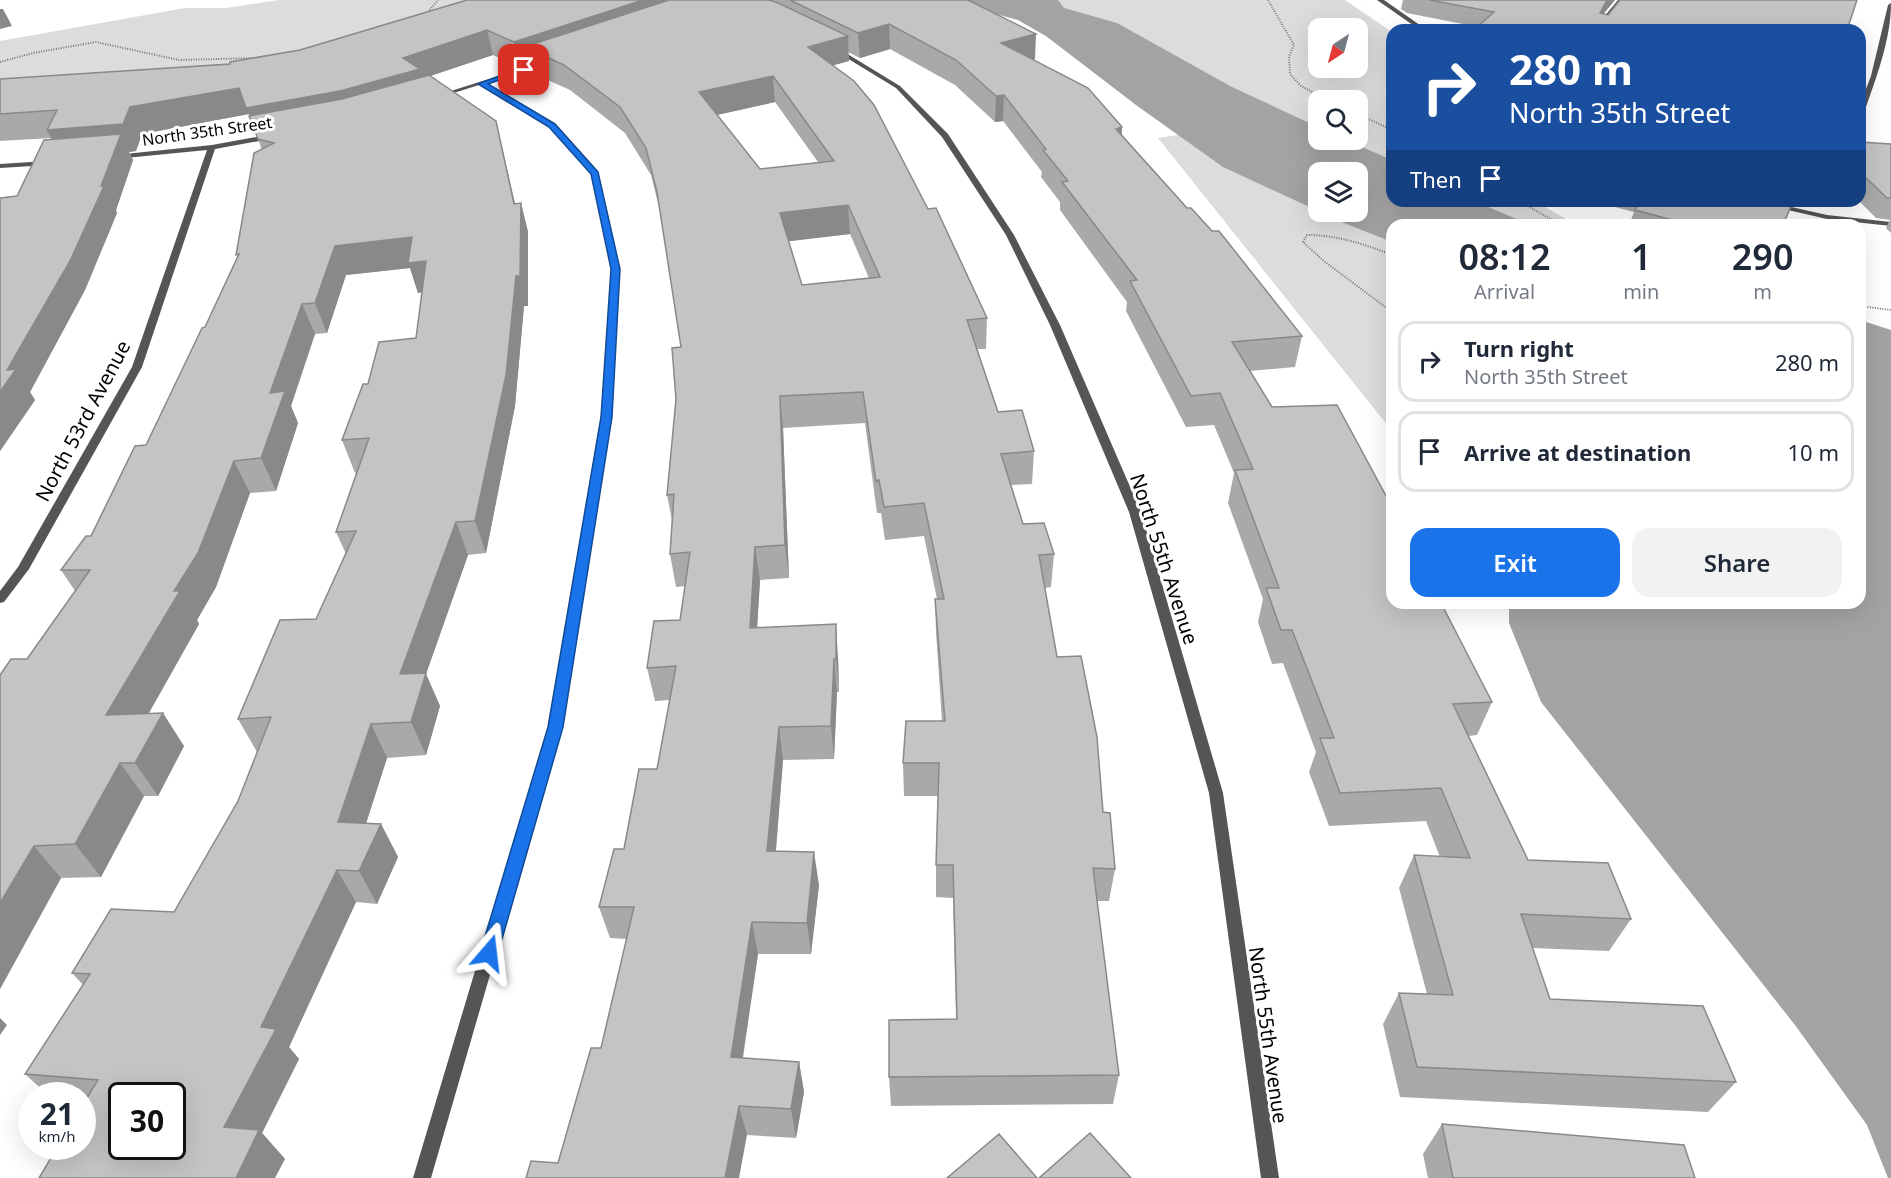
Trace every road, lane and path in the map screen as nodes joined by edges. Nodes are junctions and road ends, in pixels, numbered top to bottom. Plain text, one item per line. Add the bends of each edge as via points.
1 (438, 0) edge
2 (1268, 0) edge
3 (1380, 0) edge
4 (1621, 0) edge
5 (1891, 5) edge
6 (424, 16) edge
7 (1415, 24) edge
8 (1602, 24) edge
9 (828, 45) edge
10 (261, 57) edge
11 (0, 62) edge
12 (548, 62) edge
13 (482, 84) junction
14 (1308, 91) edge
15 (1866, 97) edge
16 (427, 99) edge
17 (1368, 119) edge
18 (1386, 127) edge
19 (281, 134) edge
20 (212, 147) junction
21 (112, 158) edge
22 (56, 162) edge
23 (0, 166) edge
24 (1530, 207) edge
25 (1783, 207) edge
26 (1550, 219) edge
27 (1845, 219) edge
28 (1866, 221) edge
29 (1891, 224) edge
30 (1386, 253) edge
31 (1866, 307) edge
32 (1386, 308) edge
33 (1891, 310) edge
34 (0, 599) edge
35 (422, 1178) edge
36 (1270, 1178) edge

1 - 6 path
2 - 14 path via 1294,45 1287,57 1288,73 1298,87
3 - 7 street
4 - 8 street
5 - 15 street
9 - 36 street, North 55th Avenue via 898,87 945,136 1004,225 1055,325 1135,512 1216,793
10 - 11 path via 179,60 96,42
12 - 13 street
13 - 16 street
13 - 35 street via 552,125 595,173 615,280 606,417 555,727
17 - 18 path
19 - 20 street, North 35th Street
20 - 21 street, North 35th Street
20 - 34 street, North 53rd Avenue via 137,367 23,569
22 - 23 street
24 - 26 path
25 - 27 street
28 - 29 street
30 - 32 path via 1346,237 1326,234 1307,235 1303,242
31 - 33 path

